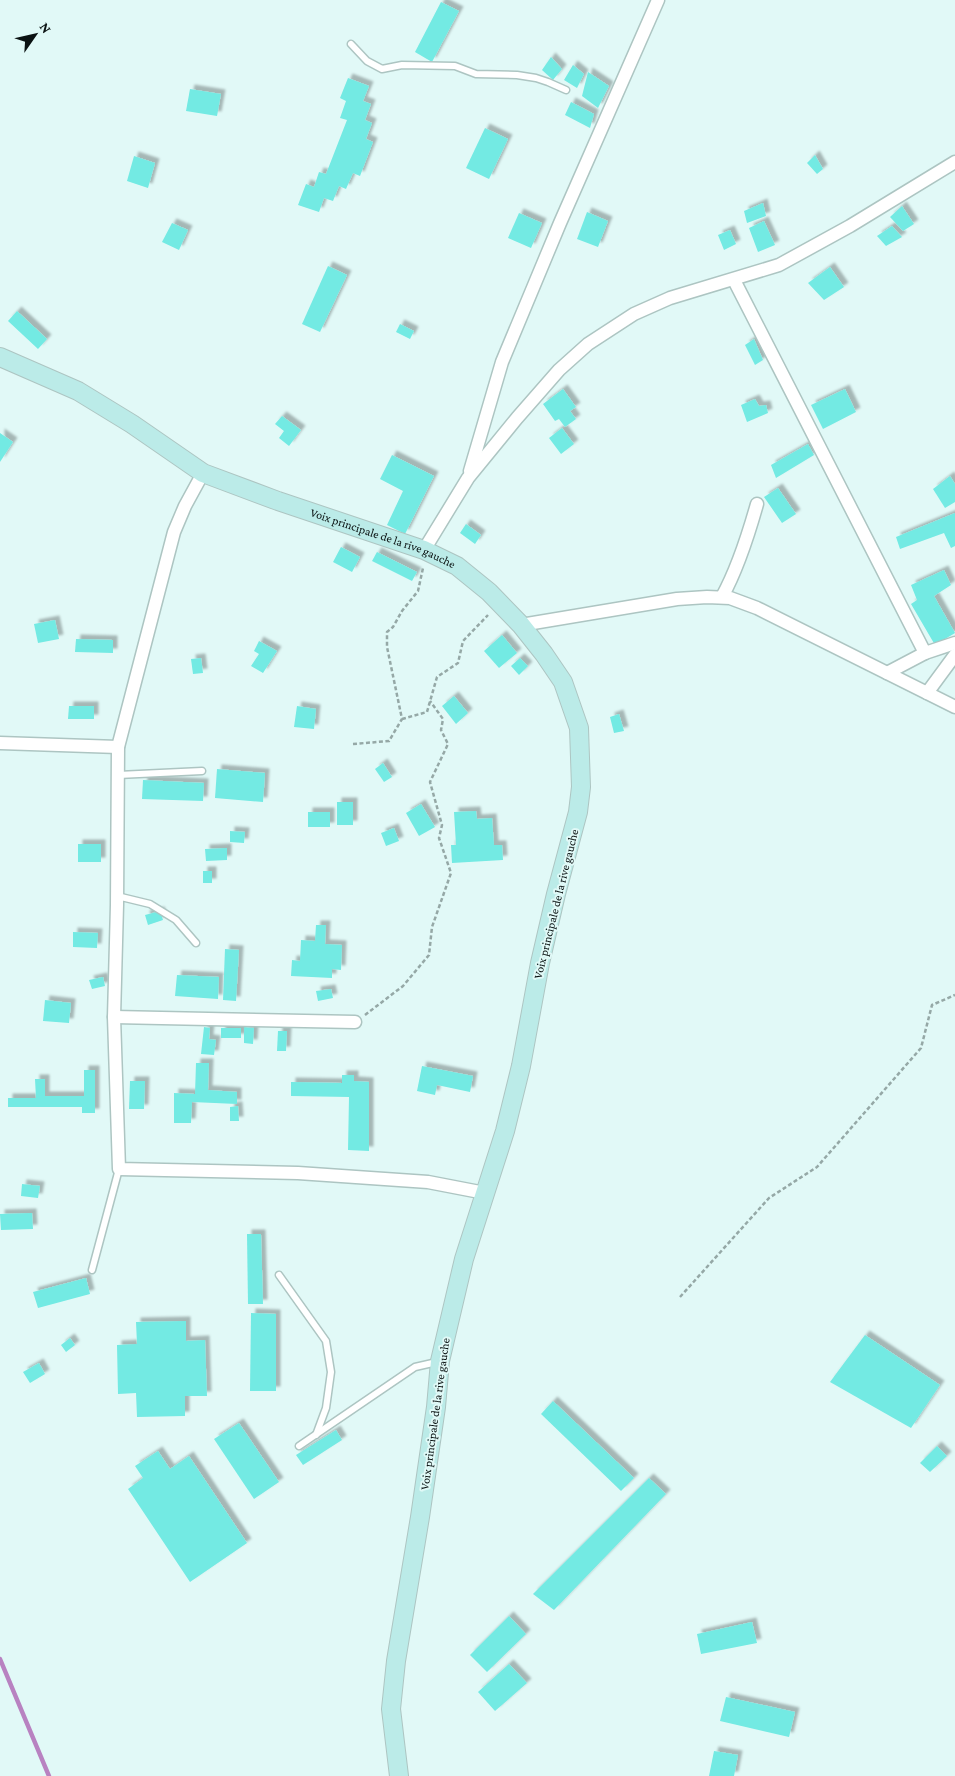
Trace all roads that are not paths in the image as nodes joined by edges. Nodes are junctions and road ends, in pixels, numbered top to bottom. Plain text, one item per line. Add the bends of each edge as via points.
1 (658, 0) edge
2 (351, 44) dead end
3 (566, 90) dead end
4 (955, 162) edge
5 (734, 280) junction
6 (0, 357) edge
7 (203, 473) junction
8 (468, 478) junction
9 (757, 504) dead end
10 (424, 550) junction
11 (722, 597) junction
12 (521, 625) junction
13 (955, 643) edge
14 (925, 653) junction
15 (955, 655) edge
16 (887, 673) junction
17 (927, 693) junction
18 (955, 707) edge
19 (0, 743) edge
20 (118, 747) junction
21 (202, 771) dead end
22 (118, 775) junction
23 (117, 896) junction
24 (196, 942) dead end
25 (114, 1017) junction
26 (355, 1022) road end
27 (119, 1168) junction
28 (485, 1193) junction
29 (92, 1270) dead end
30 (279, 1275) dead end
31 (440, 1361) junction
32 (316, 1435) junction
33 (299, 1446) dead end
34 (399, 1776) edge

1 - 8 street via 502,362
2 - 3 lane via 367,61 382,69 454,66 476,74 536,78
4 - 5 street via 779,265
5 - 8 street via 670,298 634,314 588,344 559,370
5 - 14 street
6 - 7 street, Voix principale de la rive gauche via 78,391
7 - 10 street, Voix principale de la rive gauche
7 - 20 street via 174,532
8 - 10 street
9 - 11 street via 745,547
10 - 12 street, Voix principale de la rive gauche via 457,566 489,592
11 - 12 street via 677,599
11 - 16 street via 757,608
12 - 28 street, Voix principale de la rive gauche via 563,682 579,728 581,787 578,812 540,963 521,1066
13 - 14 street
14 - 16 street
15 - 17 street
16 - 17 street
17 - 18 street
19 - 20 street
20 - 22 street
21 - 22 lane
22 - 23 street
23 - 24 lane via 150,904 176,920
23 - 25 street
25 - 26 street
25 - 27 street
27 - 28 street via 298,1173 428,1182
27 - 29 lane
28 - 31 street, Voix principale de la rive gauche via 464,1259
30 - 32 lane via 326,1341 331,1372 326,1408
31 - 32 lane via 415,1367
31 - 34 street, Voix principale de la rive gauche via 391,1709
32 - 33 lane

